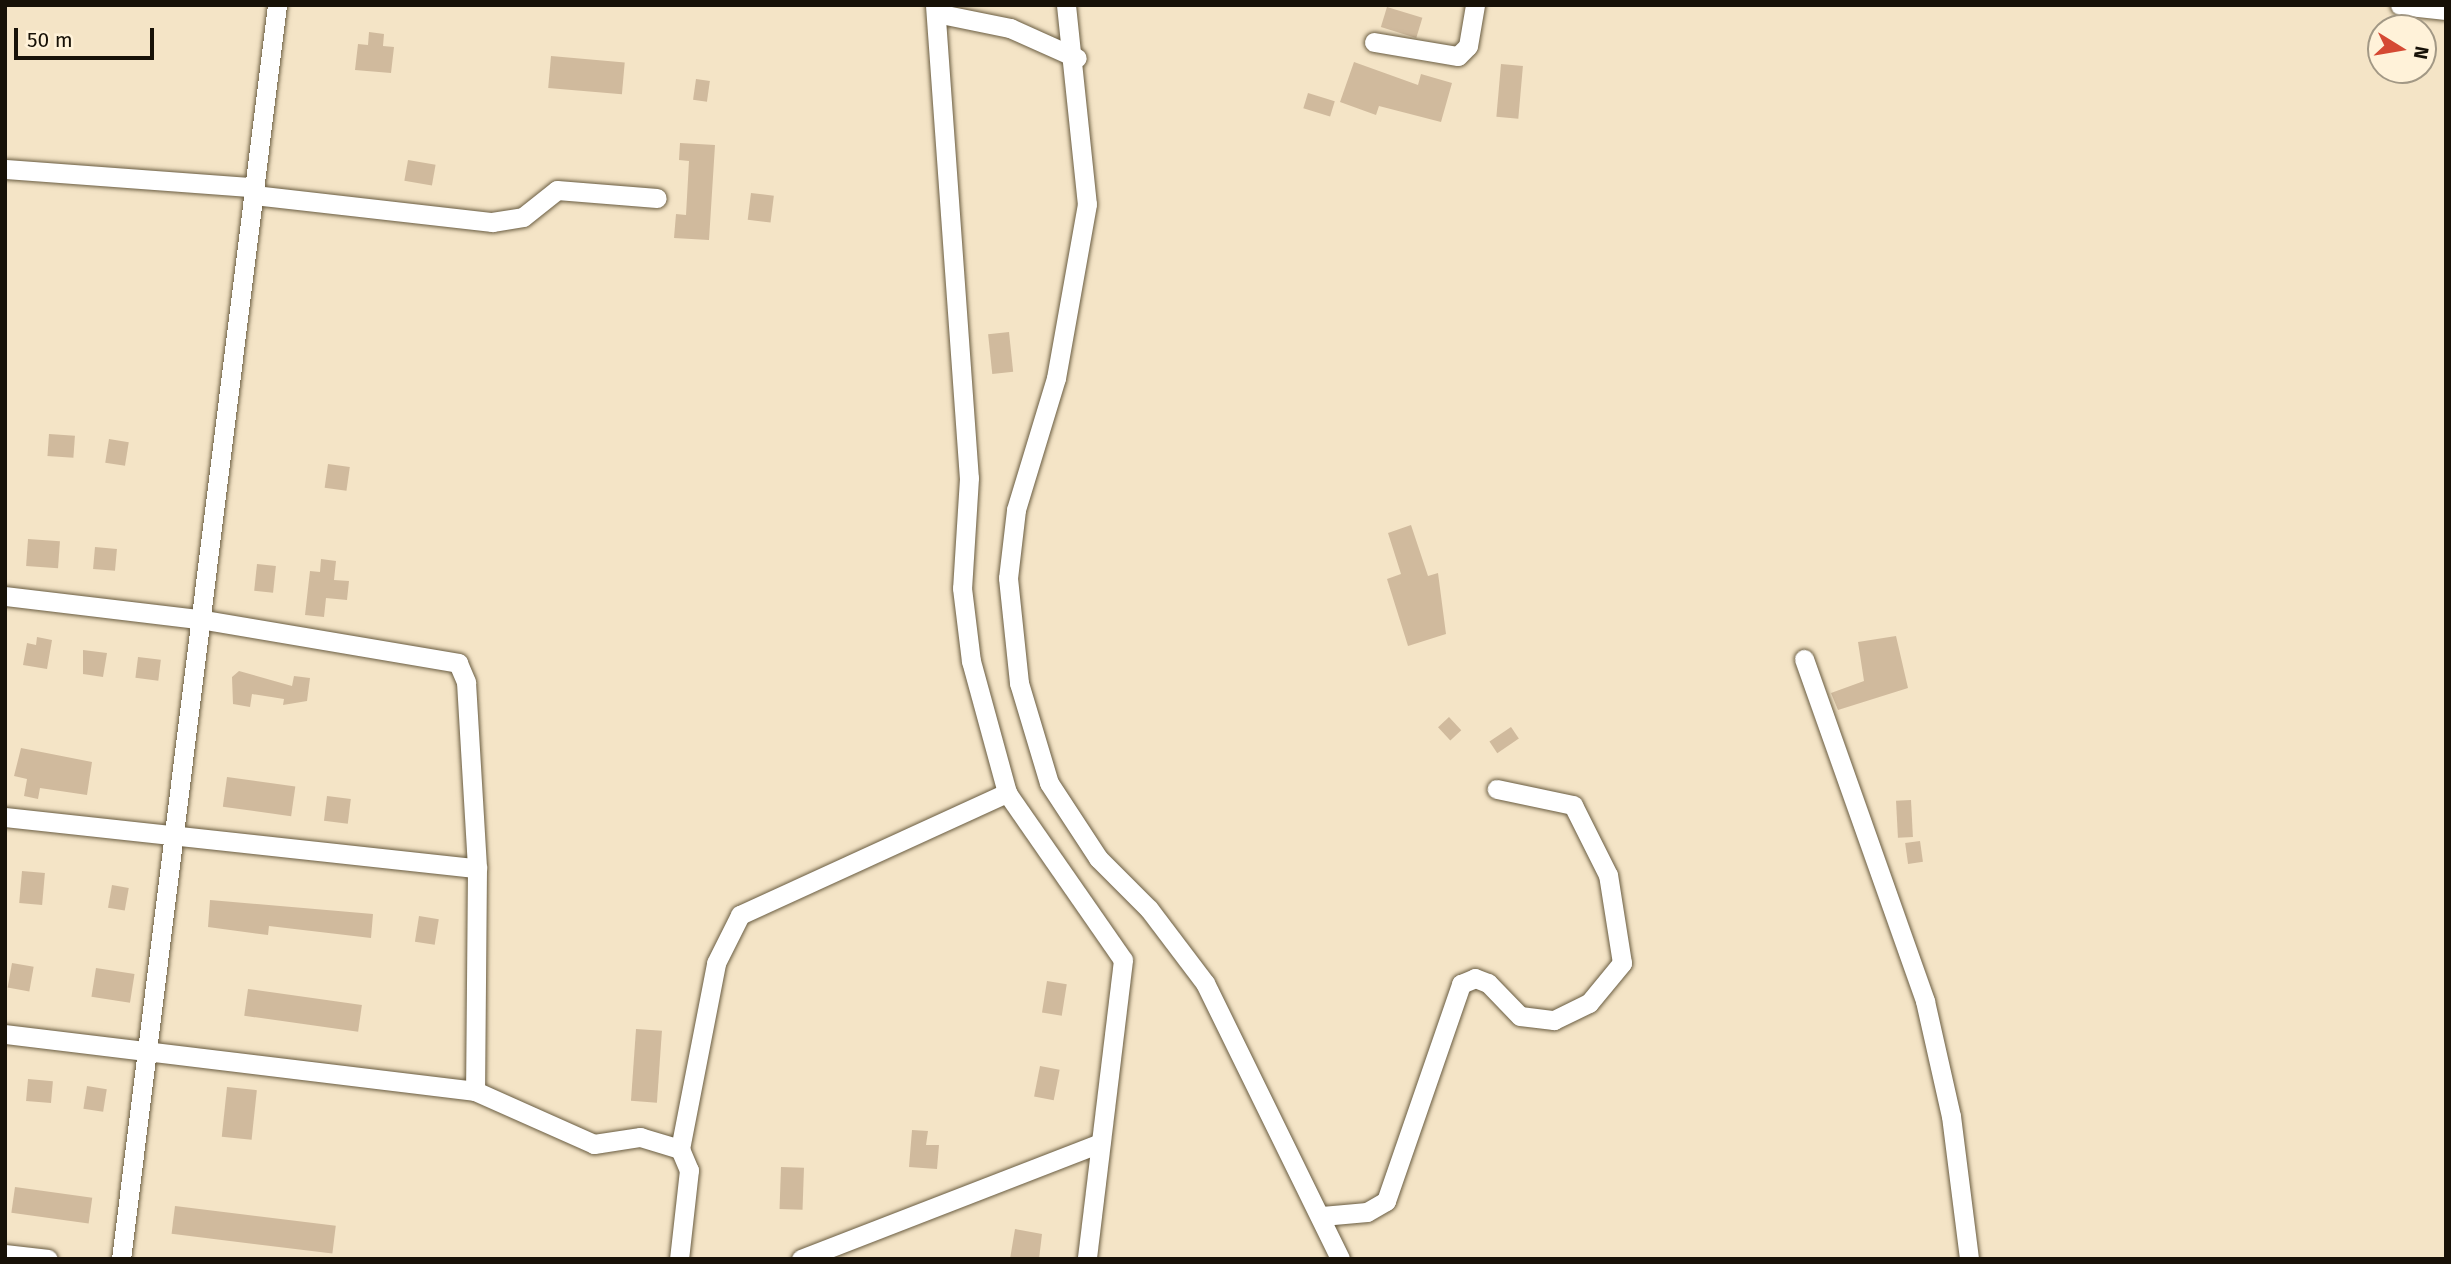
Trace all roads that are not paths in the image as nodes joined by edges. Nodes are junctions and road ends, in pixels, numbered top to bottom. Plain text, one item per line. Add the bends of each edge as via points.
1 (277, 5) edge
2 (1066, 5) edge
3 (1475, 5) edge
4 (2400, 5) edge
5 (936, 9) edge
6 (2446, 10) edge
7 (1374, 42) dead end
8 (1077, 58) junction
9 (5, 169) edge
10 (254, 191) junction
11 (657, 198) dead end
12 (5, 596) edge
13 (199, 620) junction
14 (1804, 659) dead end
15 (1497, 789) dead end
16 (1007, 793) junction
17 (5, 817) edge
18 (171, 839) junction
19 (477, 868) junction
20 (5, 1034) edge
21 (150, 1048) junction
22 (475, 1091) junction
23 (1100, 1143) junction
24 (680, 1149) junction
25 (1322, 1216) junction
26 (5, 1254) edge
27 (48, 1259) edge
28 (121, 1259) edge
29 (680, 1259) edge
30 (801, 1259) edge
31 (1087, 1259) edge
32 (1340, 1259) edge
33 (1969, 1259) edge

1 - 10 street
2 - 8 street
3 - 7 street via 1468,46 1458,56
4 - 6 street
5 - 8 street via 1010,28
5 - 16 street via 969,478 962,588 971,660
8 - 25 street via 1087,204 1084,244 1056,378 1016,510 1008,578 1018,682 1049,783 1098,858 1149,909 1205,984
9 - 10 street
10 - 11 street via 492,222 523,217 557,190
10 - 13 street
12 - 13 street
13 - 18 street
13 - 19 street via 458,663 466,682
14 - 33 street via 1924,1001 1951,1116
15 - 25 street via 1573,804 1608,875 1622,963 1588,1003 1554,1020 1520,1016 1482,981 1461,984 1386,1201 1367,1212
16 - 23 street via 1123,960
16 - 24 street via 740,915 716,963
17 - 18 street
18 - 19 street
18 - 21 street
19 - 22 street
20 - 21 street
21 - 22 street
21 - 28 street
22 - 24 street via 594,1144 640,1137
23 - 30 street
23 - 31 street
24 - 29 street via 688,1170
25 - 32 street
26 - 27 street

